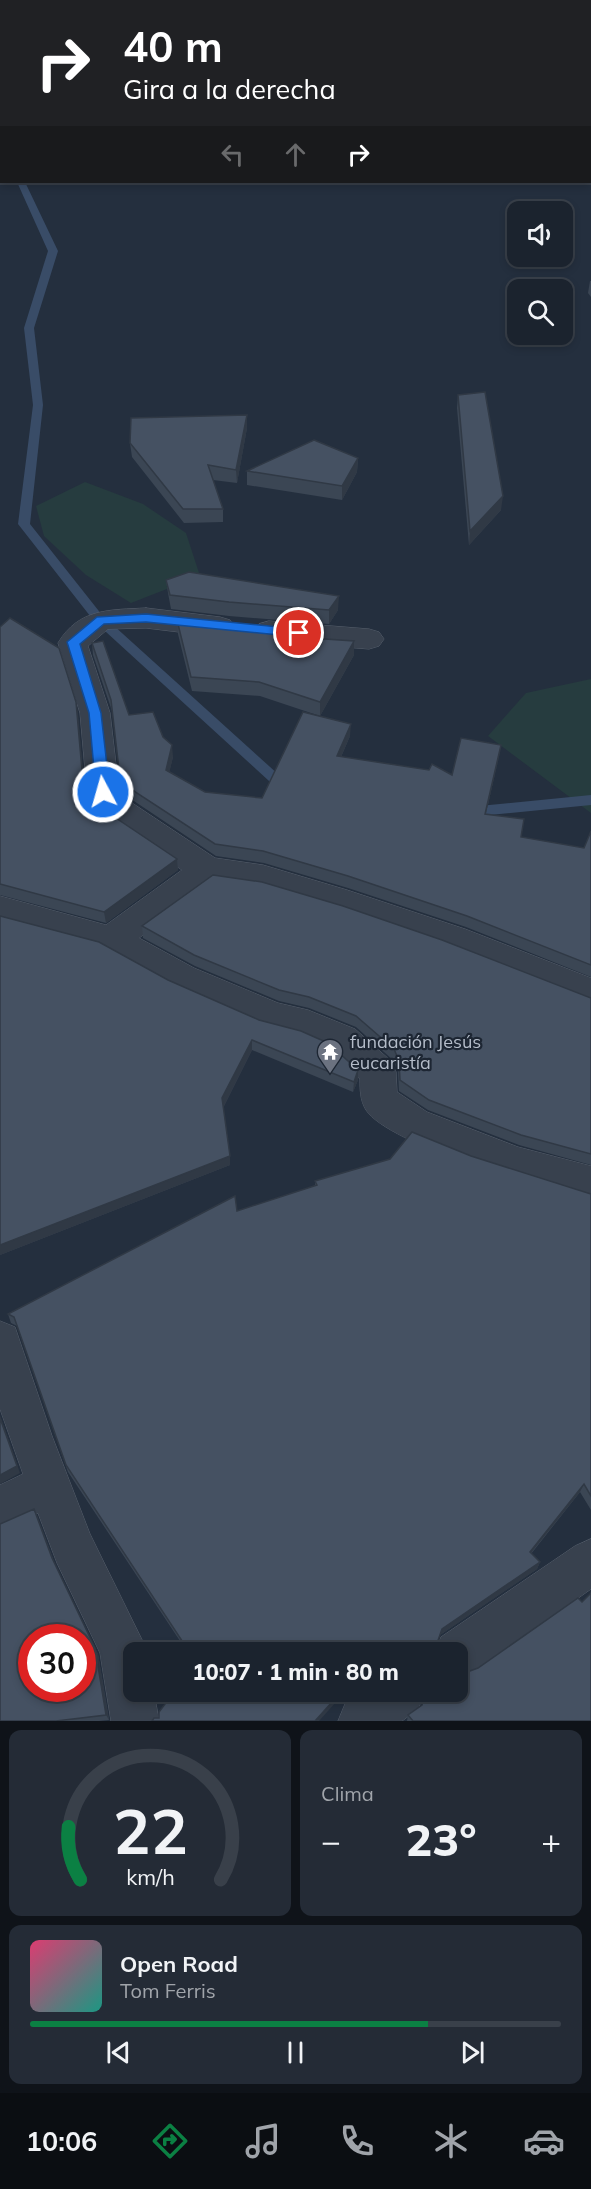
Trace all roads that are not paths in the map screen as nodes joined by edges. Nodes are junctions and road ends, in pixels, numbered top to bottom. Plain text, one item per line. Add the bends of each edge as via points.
1 (369, 639) dead end
2 (207, 870) junction
3 (0, 910) edge
4 (111, 940) junction
5 (591, 993) edge
6 (591, 1184) edge
7 (0, 1341) edge
8 (50, 1484) junction
9 (0, 1508) edge
10 (591, 1562) edge
11 (468, 1647) edge
12 (388, 1702) edge
13 (135, 1721) edge
14 (362, 1721) edge

1 - 2 street via 146,618 101,620 73,642 95,713 103,792 112,806
2 - 4 street
2 - 5 street via 263,878 347,903
3 - 4 street
4 - 6 street via 182,978 342,1041 378,1072 379,1098 414,1124 517,1164
7 - 8 street via 30,1436
8 - 9 street
8 - 13 street via 73,1547 123,1650
10 - 11 street
12 - 14 street

